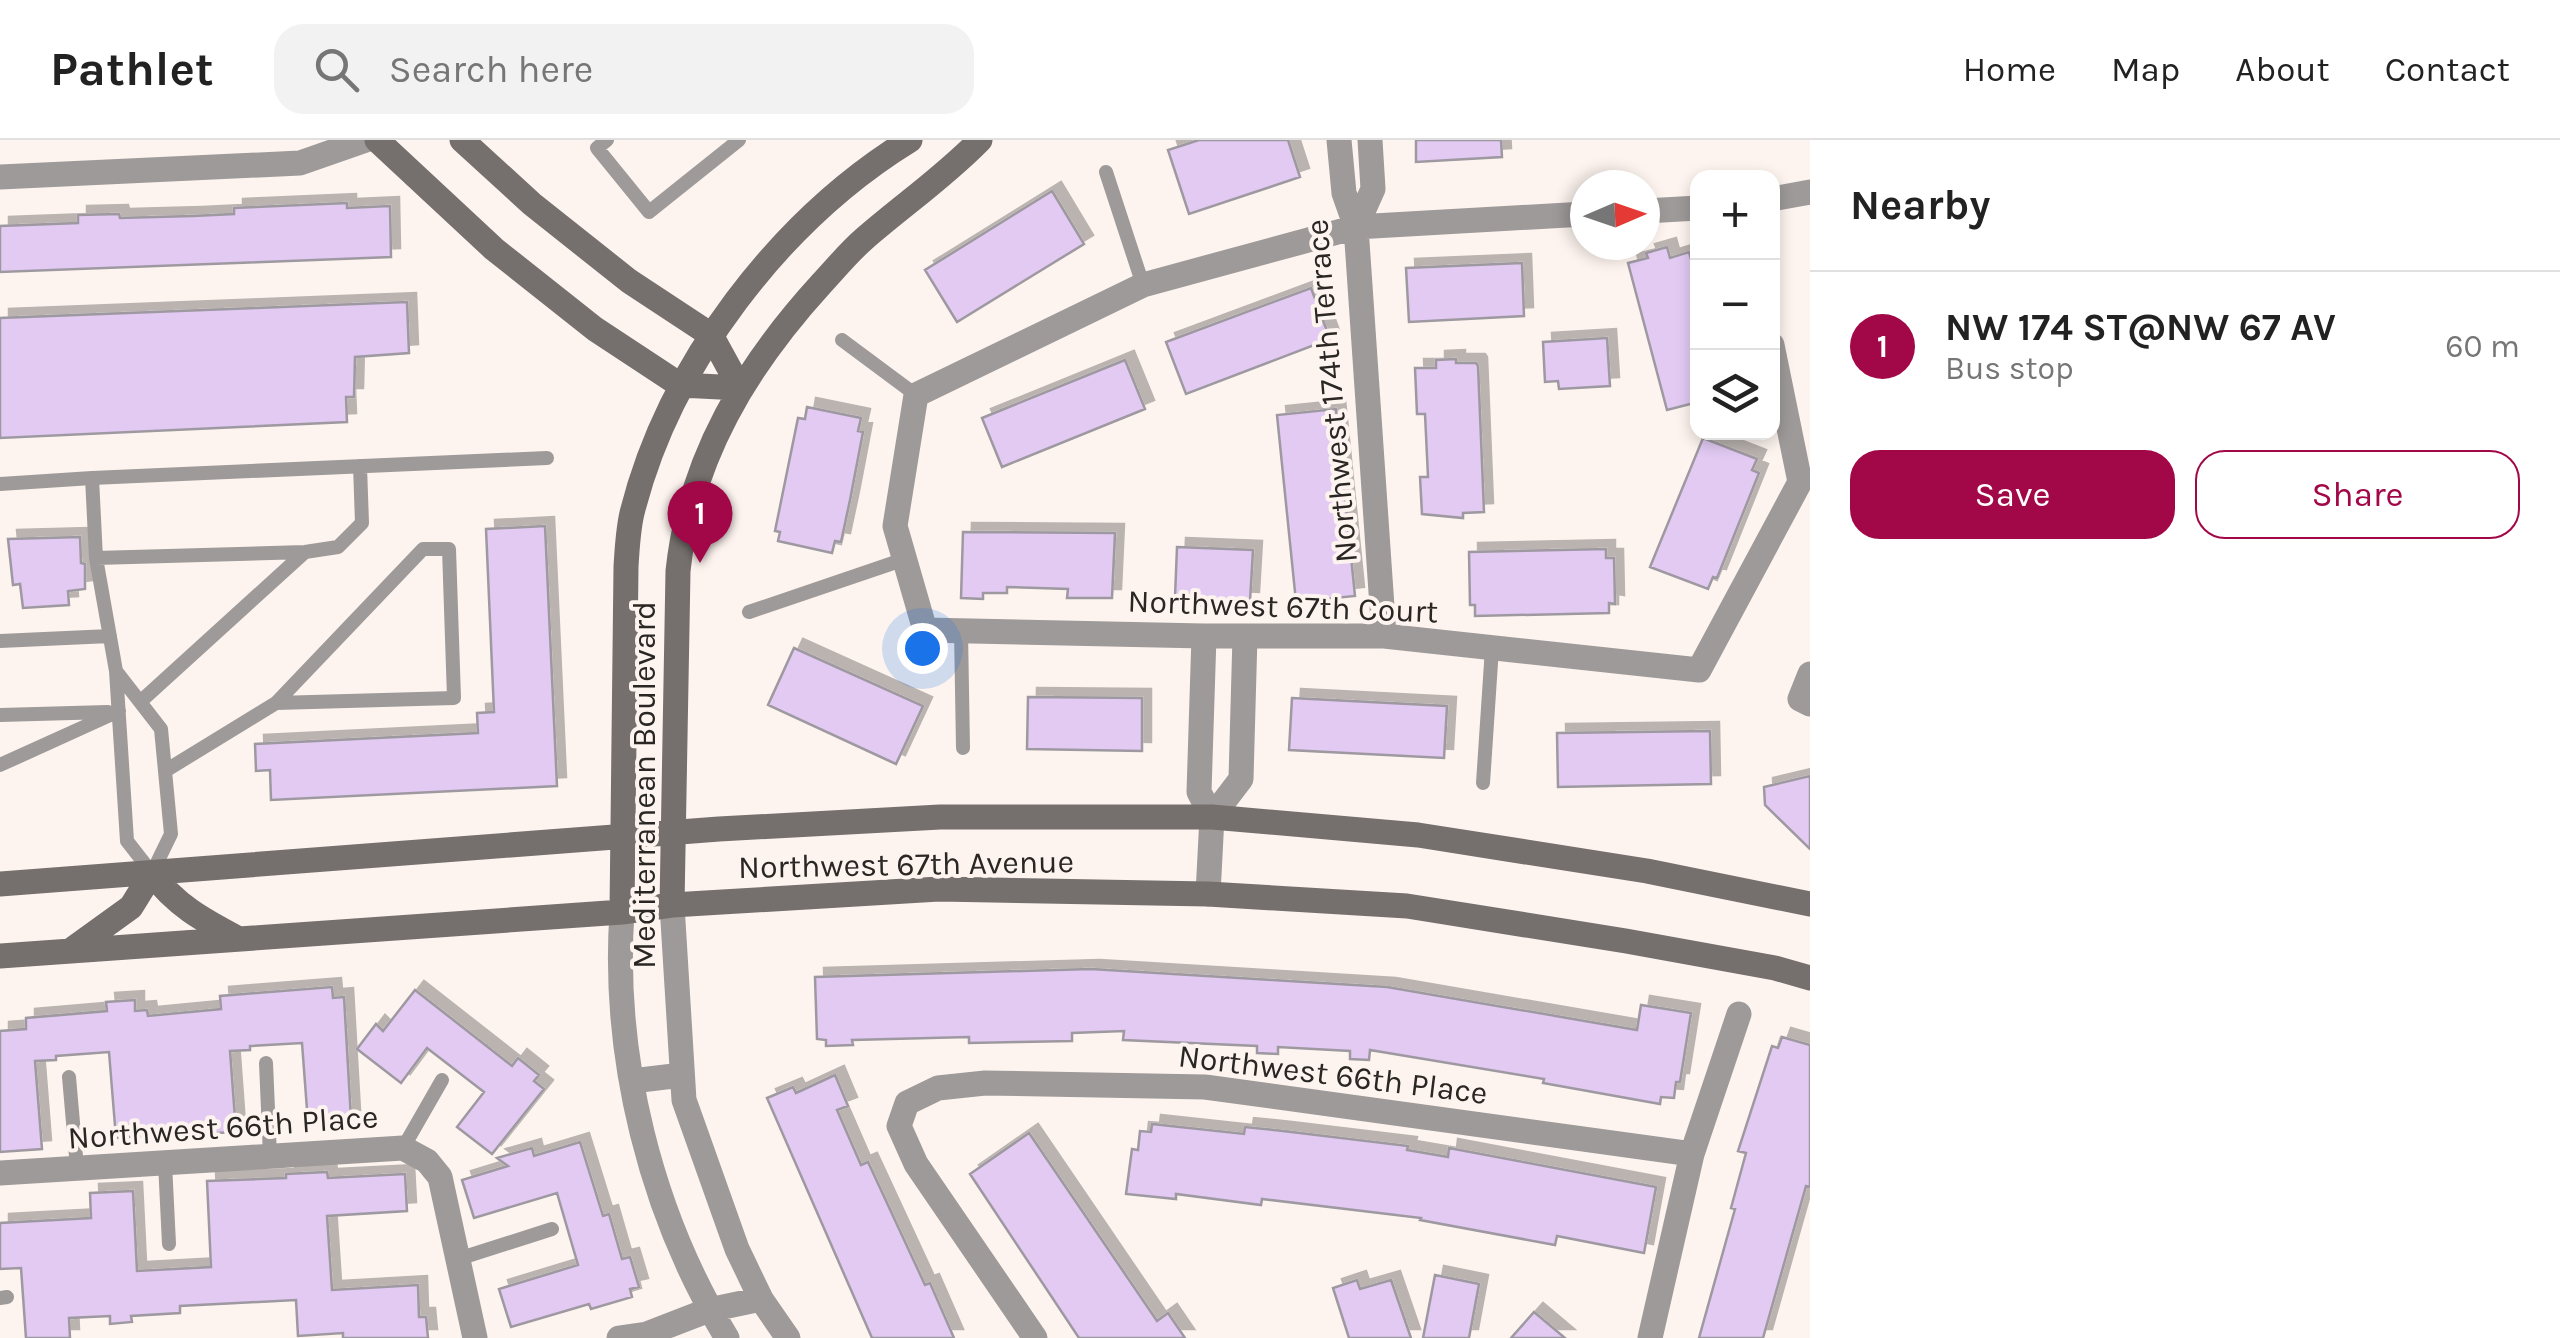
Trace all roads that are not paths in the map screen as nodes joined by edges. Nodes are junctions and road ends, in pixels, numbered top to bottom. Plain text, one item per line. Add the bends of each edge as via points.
1 (366, 140) edge
2 (377, 140) edge
3 (462, 140) edge
4 (607, 140) edge
5 (738, 140) edge
6 (910, 140) edge
7 (980, 140) edge
8 (1338, 140) edge
9 (1370, 140) edge
10 (1106, 172) dead end
11 (0, 177) edge
12 (1810, 192) edge
13 (1780, 198) edge
14 (1690, 208) edge
15 (1660, 209) edge
16 (1570, 215) edge
17 (1356, 227) junction
18 (1143, 285) junction
19 (711, 335) junction
20 (842, 340) dead end
21 (1773, 350) edge
22 (680, 385) junction
23 (740, 388) junction
24 (916, 395) junction
25 (547, 458) dead end
26 (360, 466) junction
27 (92, 478) junction
28 (0, 484) edge
29 (304, 552) junction
30 (96, 558) junction
31 (905, 559) junction
32 (749, 612) dead end
33 (962, 631) junction
34 (110, 636) junction
35 (1204, 636) junction
36 (1245, 636) junction
37 (1384, 636) junction
38 (0, 642) edge
39 (1492, 648) junction
40 (116, 671) junction
41 (1810, 674) edge
42 (140, 702) junction
43 (276, 703) junction
44 (1810, 704) edge
45 (119, 711) junction
46 (0, 715) edge
47 (963, 748) dead end
48 (0, 764) edge
49 (165, 771) junction
50 (1483, 783) dead end
51 (1212, 817) junction
52 (674, 834) junction
53 (622, 838) junction
54 (152, 873) junction
55 (0, 884) edge
56 (1208, 894) junction
57 (1810, 904) edge
58 (672, 905) junction
59 (622, 912) junction
60 (236, 938) junction
61 (70, 951) junction
62 (0, 956) edge
63 (1810, 978) edge
64 (1739, 1014) dead end
65 (266, 1064) dead end
66 (682, 1075) junction
67 (68, 1076) dead end
68 (442, 1080) dead end
69 (632, 1081) junction
70 (403, 1148) junction
71 (1692, 1154) junction
72 (270, 1156) junction
73 (165, 1163) junction
74 (76, 1168) junction
75 (0, 1173) edge
76 (552, 1229) dead end
77 (169, 1244) dead end
78 (458, 1260) junction
79 (761, 1298) junction
80 (710, 1310) junction
81 (475, 1338) edge
82 (619, 1338) edge
83 (727, 1338) edge
84 (788, 1338) edge
85 (1036, 1338) edge
86 (1650, 1338) edge

1 - 11 street via 300,163
2 - 22 main road via 494,249
3 - 19 main road via 629,281
4 - 5 lane via 598,148 649,212
6 - 19 main road, Mediterranean Boulevard via 825,202
7 - 23 main road, Mediterranean Boulevard via 861,241 804,302
8 - 17 street, Northwest 174th Terrace
9 - 17 street via 1373,189
10 - 18 lane
12 - 13 street
14 - 15 street
16 - 17 street
17 - 18 street
17 - 37 street, Northwest 174th Terrace
18 - 24 street
19 - 22 main road, Mediterranean Boulevard
19 - 23 main road
20 - 24 lane
21 - 39 street, Northwest 67th Court via 1800,482 1699,670
22 - 23 main road
22 - 53 main road, Mediterranean Boulevard via 631,517
23 - 52 main road, Mediterranean Boulevard via 700,471 682,528
24 - 31 street via 896,526
25 - 26 lane
26 - 27 lane
26 - 29 lane via 362,523 338,547
27 - 28 lane
27 - 30 lane
29 - 30 lane
29 - 42 lane
30 - 34 lane
31 - 32 lane
31 - 33 street, Northwest 67th Court via 925,630
33 - 35 street, Northwest 67th Court
33 - 47 lane
34 - 38 lane
34 - 40 lane
35 - 36 street, Northwest 67th Court
35 - 51 street via 1199,792
36 - 37 street, Northwest 67th Court
36 - 51 street via 1240,778
37 - 39 street, Northwest 67th Court
39 - 50 lane
40 - 42 lane
40 - 45 lane
41 - 44 street via 1800,699
42 - 49 lane via 161,729
43 - 43 lane via 423,549 450,549 454,698
43 - 49 lane
45 - 46 lane
45 - 48 lane
45 - 54 lane via 128,842
49 - 54 lane via 171,834
51 - 52 main road, Northwest 67th Avenue via 940,816
51 - 56 street
51 - 57 main road, Northwest 67th Avenue via 1418,835
52 - 53 main road, Northwest 67th Avenue
52 - 58 main road, Mediterranean Boulevard
53 - 54 main road, Northwest 67th Avenue
53 - 59 main road, Mediterranean Boulevard
54 - 55 main road, Northwest 67th Avenue
54 - 60 main road via 180,905
54 - 61 main road via 132,907
56 - 58 main road, Northwest 67th Avenue via 939,890
56 - 63 main road, Northwest 67th Avenue via 1406,906
58 - 59 main road, Northwest 67th Avenue
58 - 66 street, Mediterranean Boulevard
59 - 60 main road, Northwest 67th Avenue
59 - 69 street, Mediterranean Boulevard via 624,1036
60 - 61 main road, Northwest 67th Avenue
61 - 62 main road, Northwest 67th Avenue
64 - 71 street
65 - 72 lane
66 - 69 street
66 - 79 street, Mediterranean Boulevard via 708,1172
67 - 74 lane
68 - 70 lane
69 - 80 street, Mediterranean Boulevard via 668,1220
70 - 72 street, Northwest 66th Place
70 - 78 street, Northwest 66th Place via 440,1176
71 - 85 street, Northwest 66th Place via 1205,1087 938,1088 907,1103 899,1126 916,1164
71 - 86 street
72 - 73 street, Northwest 66th Place
73 - 74 street, Northwest 66th Place
73 - 77 lane
74 - 75 street, Northwest 66th Place
76 - 78 lane
78 - 81 street
79 - 80 street
79 - 84 street, Mediterranean Boulevard
80 - 82 street
80 - 83 street, Mediterranean Boulevard

